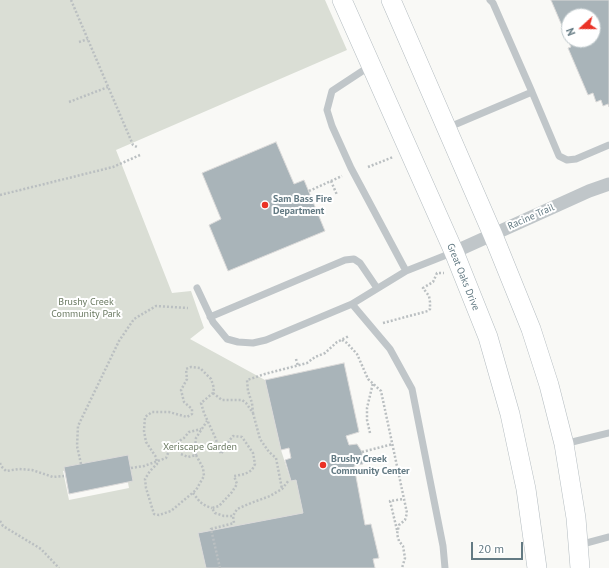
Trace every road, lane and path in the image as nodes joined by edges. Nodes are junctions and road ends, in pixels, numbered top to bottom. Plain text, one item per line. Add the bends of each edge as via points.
1 (71, 0) edge
2 (342, 0) edge
3 (391, 0) edge
4 (490, 0) edge
5 (88, 39) junction
6 (79, 42) dead end
7 (371, 65) junction
8 (108, 88) junction
9 (532, 92) junction
10 (69, 102) dead end
11 (446, 128) junction
12 (609, 145) edge
13 (136, 147) dead end
14 (140, 155) dead end
15 (397, 155) dead end
16 (368, 167) dead end
17 (343, 176) dead end
18 (332, 181) junction
19 (609, 184) edge
20 (308, 191) dead end
21 (337, 194) dead end
22 (0, 195) edge
23 (493, 235) junction
24 (454, 252) junction
25 (406, 271) junction
26 (446, 274) dead end
27 (197, 288) dead end
28 (377, 288) junction
29 (352, 304) junction
30 (188, 308) dead end
31 (210, 317) junction
32 (378, 324) dead end
33 (349, 336) dead end
34 (342, 340) junction
35 (296, 359) dead end
36 (298, 366) junction
37 (373, 383) junction
38 (214, 393) junction
39 (253, 414) junction
40 (207, 421) junction
41 (201, 429) junction
42 (370, 433) dead end
43 (609, 433) edge
44 (393, 444) junction
45 (564, 444) junction
46 (362, 452) dead end
47 (181, 454) dead end
48 (196, 455) junction
49 (156, 461) junction
50 (0, 463) edge
51 (81, 464) dead end
52 (131, 468) dead end
53 (64, 476) dead end
54 (289, 480) dead end
55 (282, 489) junction
56 (192, 493) junction
57 (404, 499) junction
58 (212, 508) junction
59 (233, 516) junction
60 (0, 521) edge
61 (398, 531) junction
62 (609, 537) edge
63 (578, 545) junction
64 (59, 568) edge
65 (220, 568) edge
66 (402, 568) edge
67 (444, 568) edge
68 (537, 568) edge
69 (580, 568) edge

1 - 5 path
2 - 7 street, Great Oaks Drive
3 - 11 street
4 - 9 lane
5 - 6 path
5 - 8 path
7 - 24 street, Great Oaks Drive
7 - 25 lane via 332,91 327,110 351,168
8 - 10 path
8 - 13 path via 132,145
9 - 11 lane
9 - 12 lane via 559,156 567,160 576,159
11 - 23 street
14 - 22 path via 113,167
15 - 16 path
17 - 18 path
18 - 20 path
18 - 21 path
19 - 23 street, Racine Trail
23 - 24 street, Racine Trail
23 - 45 street via 531,329
24 - 25 lane
24 - 68 street, Great Oaks Drive via 488,337 510,414 526,489
25 - 28 lane
26 - 32 path via 437,273 432,282 424,288 429,296 428,311
27 - 31 lane
28 - 29 lane
28 - 31 lane via 360,263 354,259 345,260
29 - 31 lane via 266,340 253,342 227,339
29 - 67 lane via 390,349 412,388 443,546
30 - 51 path via 156,306 134,319 119,341 78,426 77,446
33 - 34 path
34 - 36 path via 325,353
34 - 37 path via 357,354 368,379
35 - 36 path
36 - 39 path via 247,380
37 - 42 path via 367,408
37 - 44 path via 381,391
38 - 39 path via 222,400 242,400
38 - 40 path via 201,403
38 - 49 path via 211,379 200,368 191,367 186,369 187,379 181,390 184,402 192,409 192,414 187,417 169,412 152,412 145,417 146,442
39 - 55 path via 260,439 276,458
40 - 41 path
40 - 58 path via 222,454 233,436 242,437 253,453 255,464 252,470 245,474 234,476 237,484 232,492 219,506
41 - 48 path via 194,448
41 - 49 path via 189,432 171,446 166,458
43 - 45 lane
44 - 46 path
44 - 57 path
45 - 63 street
47 - 48 path via 188,457
48 - 56 path via 204,476
49 - 52 path
49 - 56 path via 145,479 154,514 171,511
50 - 53 path via 6,471 32,470 53,477
54 - 55 path
55 - 59 path via 237,509
56 - 58 path via 200,502
57 - 61 path via 407,514
57 - 61 path via 390,501
58 - 59 path via 215,513
59 - 65 path via 234,523 211,529
60 - 64 path via 3,526 41,549
61 - 66 path via 405,558
62 - 63 lane
63 - 69 street

